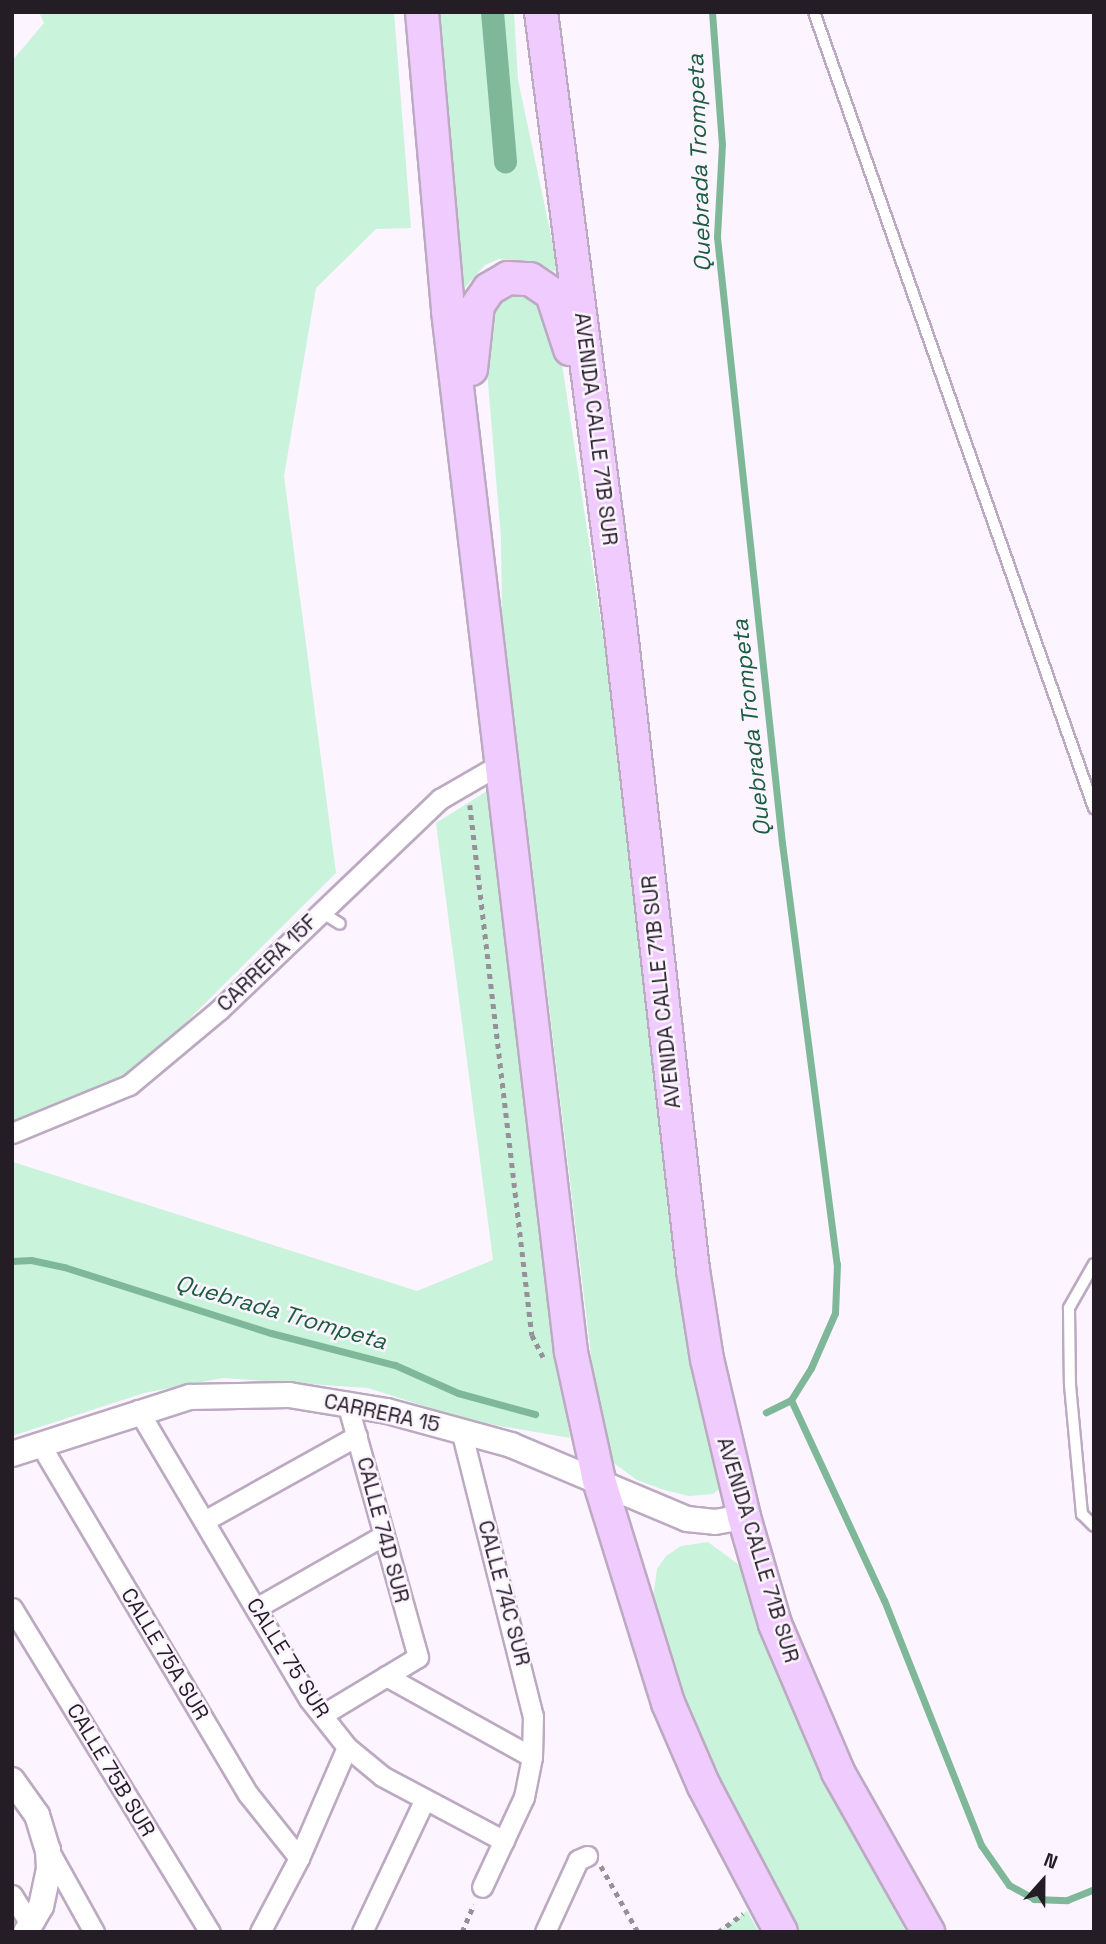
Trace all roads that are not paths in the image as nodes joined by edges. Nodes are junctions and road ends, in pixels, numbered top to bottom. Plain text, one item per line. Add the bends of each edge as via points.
1 (422, 12) edge
2 (541, 12) edge
3 (814, 12) edge
4 (471, 476) junction
5 (602, 483) junction
6 (502, 763) junction
7 (1094, 808) edge
8 (321, 912) junction
9 (340, 924) dead end
10 (12, 1133) edge
11 (1094, 1264) edge
12 (347, 1402) junction
13 (138, 1410) junction
14 (461, 1430) junction
15 (357, 1436) junction
16 (40, 1444) junction
17 (12, 1454) edge
18 (599, 1480) junction
19 (744, 1517) junction
20 (204, 1521) junction
21 (1094, 1526) edge
22 (384, 1535) junction
23 (12, 1608) edge
24 (256, 1608) junction
25 (386, 1676) junction
26 (322, 1715) junction
27 (347, 1747) junction
28 (532, 1757) junction
29 (12, 1780) edge
30 (425, 1799) junction
31 (503, 1841) junction
32 (48, 1850) junction
33 (587, 1857) road end
34 (299, 1858) junction
35 (482, 1887) road end
36 (12, 1895) edge
37 (29, 1928) edge
38 (94, 1932) edge
39 (210, 1932) edge
40 (260, 1932) edge
41 (362, 1932) edge
42 (545, 1932) edge
43 (781, 1932) edge
44 (928, 1932) edge

1 - 4 highway via 443,264
2 - 5 highway, AVENIDA CALLE 71B SUR
3 - 7 lane
4 - 5 highway via 474,317 488,289 520,277 540,284 559,309
4 - 6 highway
5 - 19 highway, AVENIDA CALLE 71B SUR via 693,1270 707,1359
6 - 8 street, CARRERA 15F via 467,780 390,844
6 - 18 highway via 564,1313
8 - 9 lane
8 - 10 street, CARRERA 15F via 219,1010 129,1085
11 - 21 lane via 1069,1308 1070,1385 1082,1514
12 - 13 street, CARRERA 15 via 223,1393
12 - 14 street, CARRERA 15
12 - 15 street, CALLE 74D SUR
13 - 16 street, CARRERA 15
13 - 20 street, CALLE 75 SUR
14 - 18 street, CARRERA 15
14 - 28 street, CALLE 74C SUR via 531,1696
15 - 20 street
15 - 22 street, CALLE 74D SUR
16 - 17 street, CARRERA 15
16 - 34 street, CALLE 75A SUR via 248,1794
18 - 19 street, CARRERA 15 via 687,1519 715,1522
18 - 43 highway via 648,1646 684,1744
19 - 44 highway, AVENIDA CALLE 71B SUR via 775,1624 812,1717 869,1831
20 - 24 street, CALLE 75 SUR
22 - 24 street
22 - 25 street, CALLE 74D SUR via 418,1657
23 - 39 street, CALLE 75B SUR
24 - 26 street, CALLE 75 SUR
25 - 26 street
25 - 28 street
26 - 27 street, CALLE 75 SUR
27 - 30 street, CALLE 75 SUR via 382,1776
27 - 34 street
28 - 31 street, CALLE 74C SUR via 524,1797
29 - 32 street via 37,1815
30 - 31 street, CALLE 75 SUR
30 - 41 street
31 - 35 street, CALLE 74C SUR
32 - 37 street via 46,1889
32 - 38 street
33 - 42 street via 578,1860
34 - 40 street
36 - 37 street

